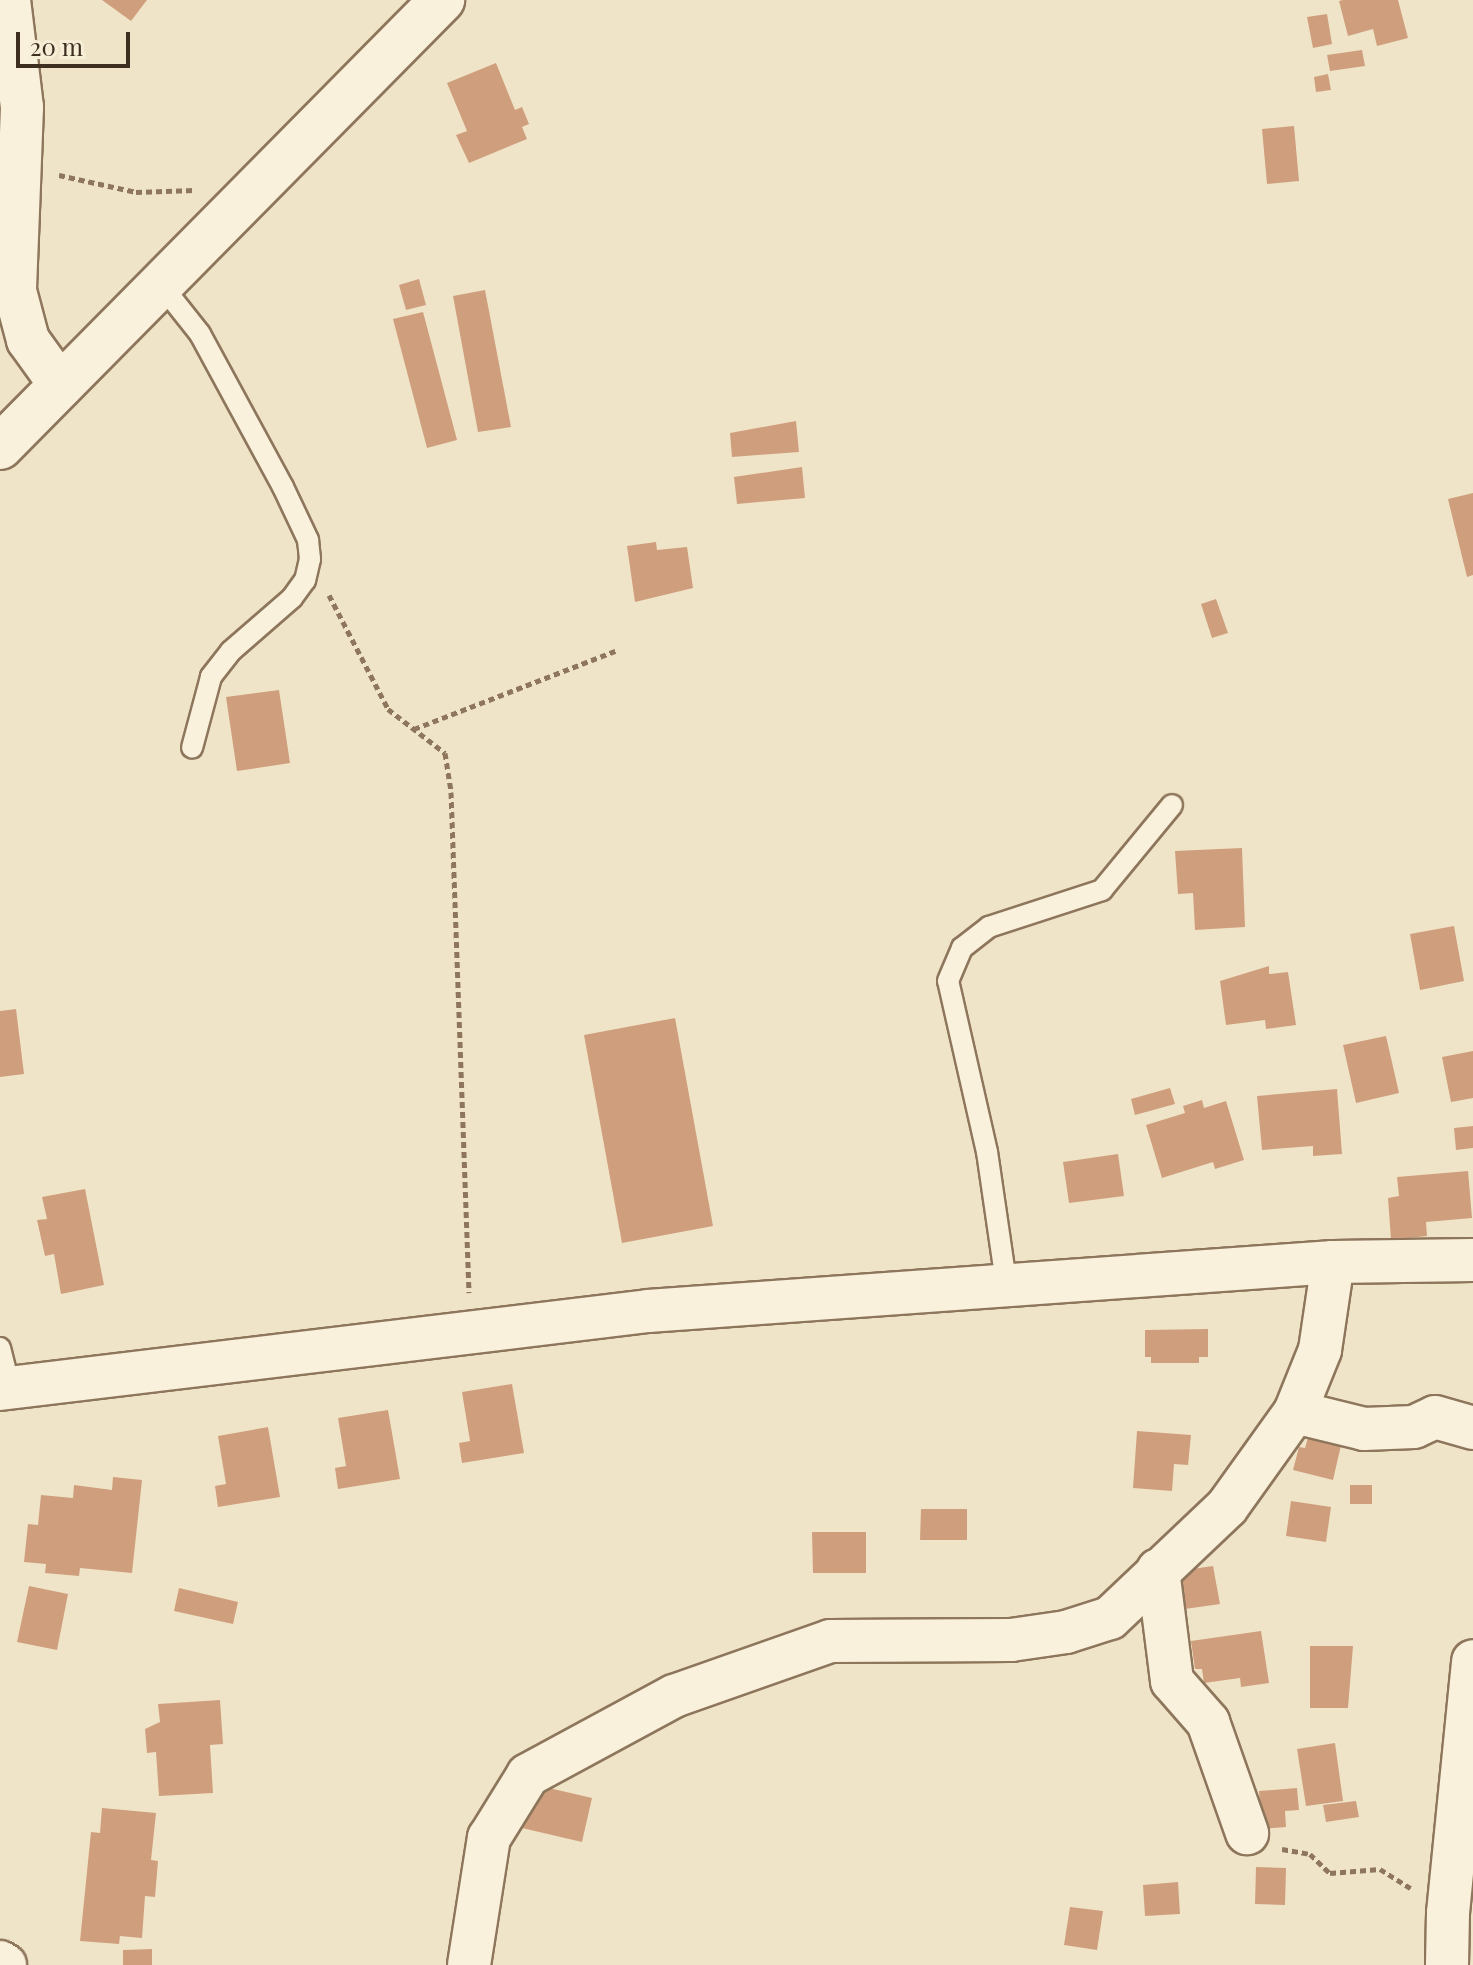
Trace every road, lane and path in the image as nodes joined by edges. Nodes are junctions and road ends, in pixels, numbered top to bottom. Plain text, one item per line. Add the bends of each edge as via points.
1 (9, 0) edge
2 (442, 0) edge
3 (12, 186) edge
4 (209, 189) dead end
5 (162, 286) junction
6 (61, 386) junction
7 (0, 447) edge
8 (310, 559) junction
9 (615, 651) dead end
10 (414, 729) junction
11 (192, 748) dead end
12 (1172, 805) dead end
13 (1473, 1260) edge
14 (1333, 1262) junction
15 (1006, 1282) junction
16 (496, 1331) junction
17 (0, 1348) edge
18 (5, 1388) edge
19 (1295, 1412) junction
20 (1473, 1428) edge
21 (1158, 1570) junction
22 (1473, 1661) edge
23 (1247, 1833) joint
24 (1448, 1913) junction
25 (469, 1965) edge
26 (1447, 1965) edge

1 - 3 street via 22,107
2 - 5 street
3 - 4 path via 69,175 136,192
3 - 6 street via 15,291 28,340
5 - 6 street
5 - 8 lane via 200,334 283,487 308,540
6 - 7 street
8 - 10 path via 388,709
8 - 11 lane via 305,580 292,598 231,651 211,677
9 - 10 path
10 - 16 path via 445,753 451,792 465,1110 465,1281 474,1306
12 - 15 lane via 1102,890 989,927 962,948 948,981 987,1152
13 - 14 street
14 - 15 street
14 - 19 street via 1320,1350
15 - 16 street via 648,1311
16 - 18 street
17 - 18 lane
19 - 20 street via 1364,1429 1414,1427 1435,1417
19 - 21 street via 1227,1507
21 - 23 street via 1172,1681 1208,1722
21 - 25 street via 1110,1618 1066,1632 1011,1640 830,1641 674,1696 528,1775 489,1838
22 - 24 street
23 - 24 path via 1277,1848 1310,1854 1330,1873 1380,1869
24 - 26 street

